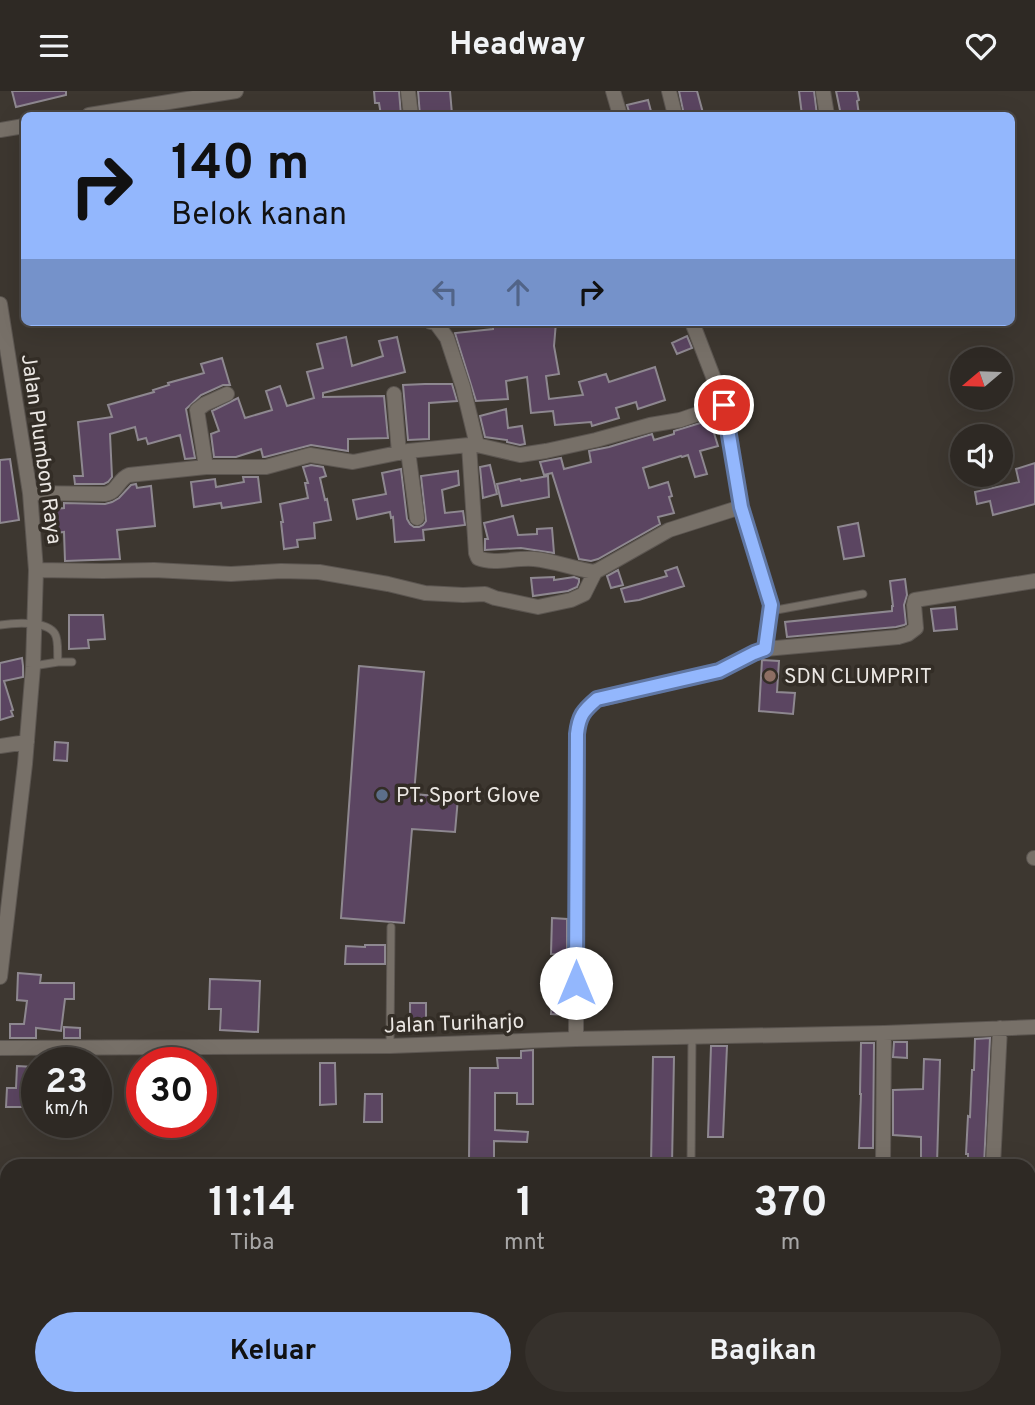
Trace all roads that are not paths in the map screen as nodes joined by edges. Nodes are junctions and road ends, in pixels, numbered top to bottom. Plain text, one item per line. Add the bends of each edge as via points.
1 (236, 91) edge
2 (408, 91) edge
3 (613, 91) edge
4 (668, 91) edge
5 (823, 91) edge
6 (107, 112) edge
7 (411, 112) edge
8 (619, 112) edge
9 (674, 112) edge
10 (826, 112) edge
11 (21, 127) edge
12 (0, 131) edge
13 (0, 304) edge
14 (438, 326) edge
15 (694, 326) edge
16 (227, 394) dead end
17 (394, 394) dead end
18 (724, 405) junction
19 (473, 445) junction
20 (403, 452) junction
21 (206, 467) junction
22 (30, 493) junction
23 (741, 507) junction
24 (417, 518) dead end
25 (36, 570) junction
26 (595, 572) junction
27 (1035, 581) edge
28 (863, 594) dead end
29 (771, 611) junction
30 (34, 624) junction
31 (0, 625) edge
32 (765, 649) junction
33 (58, 662) junction
34 (72, 662) dead end
35 (33, 667) junction
36 (27, 742) junction
37 (0, 746) edge
38 (391, 927) dead end
39 (0, 977) edge
40 (1035, 1027) edge
41 (1000, 1028) junction
42 (884, 1033) junction
43 (692, 1037) junction
44 (576, 1039) junction
45 (390, 1046) junction
46 (0, 1048) edge
47 (691, 1159) edge
48 (883, 1159) edge
49 (993, 1159) edge

1 - 6 street
2 - 7 street
3 - 8 street
4 - 9 street
5 - 10 street
11 - 12 street
13 - 22 street, Jalan Plumbon Raya
14 - 19 street via 447,338 463,387
15 - 18 street
16 - 21 street via 197,410
17 - 20 street
18 - 19 street via 680,421 546,451 520,455
18 - 23 street
19 - 20 street
19 - 26 street via 478,558 529,558
20 - 21 street via 353,462 310,455 266,467
20 - 24 street
21 - 22 street via 129,475 111,493
22 - 25 street, Jalan Plumbon Raya
23 - 26 street via 669,530
23 - 29 street
25 - 26 street via 319,572 425,593 485,594 538,607 584,594
25 - 30 street, Jalan Plumbon Raya
27 - 32 street via 915,600 916,628 898,637
28 - 29 lane
29 - 32 street
30 - 31 lane
30 - 33 lane via 53,631
30 - 35 street, Jalan Plumbon Raya
32 - 44 street via 719,671 597,699 583,712 577,734
33 - 34 lane
33 - 35 lane
35 - 36 street, Jalan Plumbon Raya
36 - 37 street
36 - 39 street, Jalan Plumbon Raya
38 - 45 lane
40 - 41 street, Jalan Turiharjo
41 - 42 street, Jalan Turiharjo
41 - 49 street
42 - 43 street, Jalan Turiharjo
42 - 48 street
43 - 44 street, Jalan Turiharjo
43 - 47 lane
44 - 45 street, Jalan Turiharjo
45 - 46 street, Jalan Turiharjo

